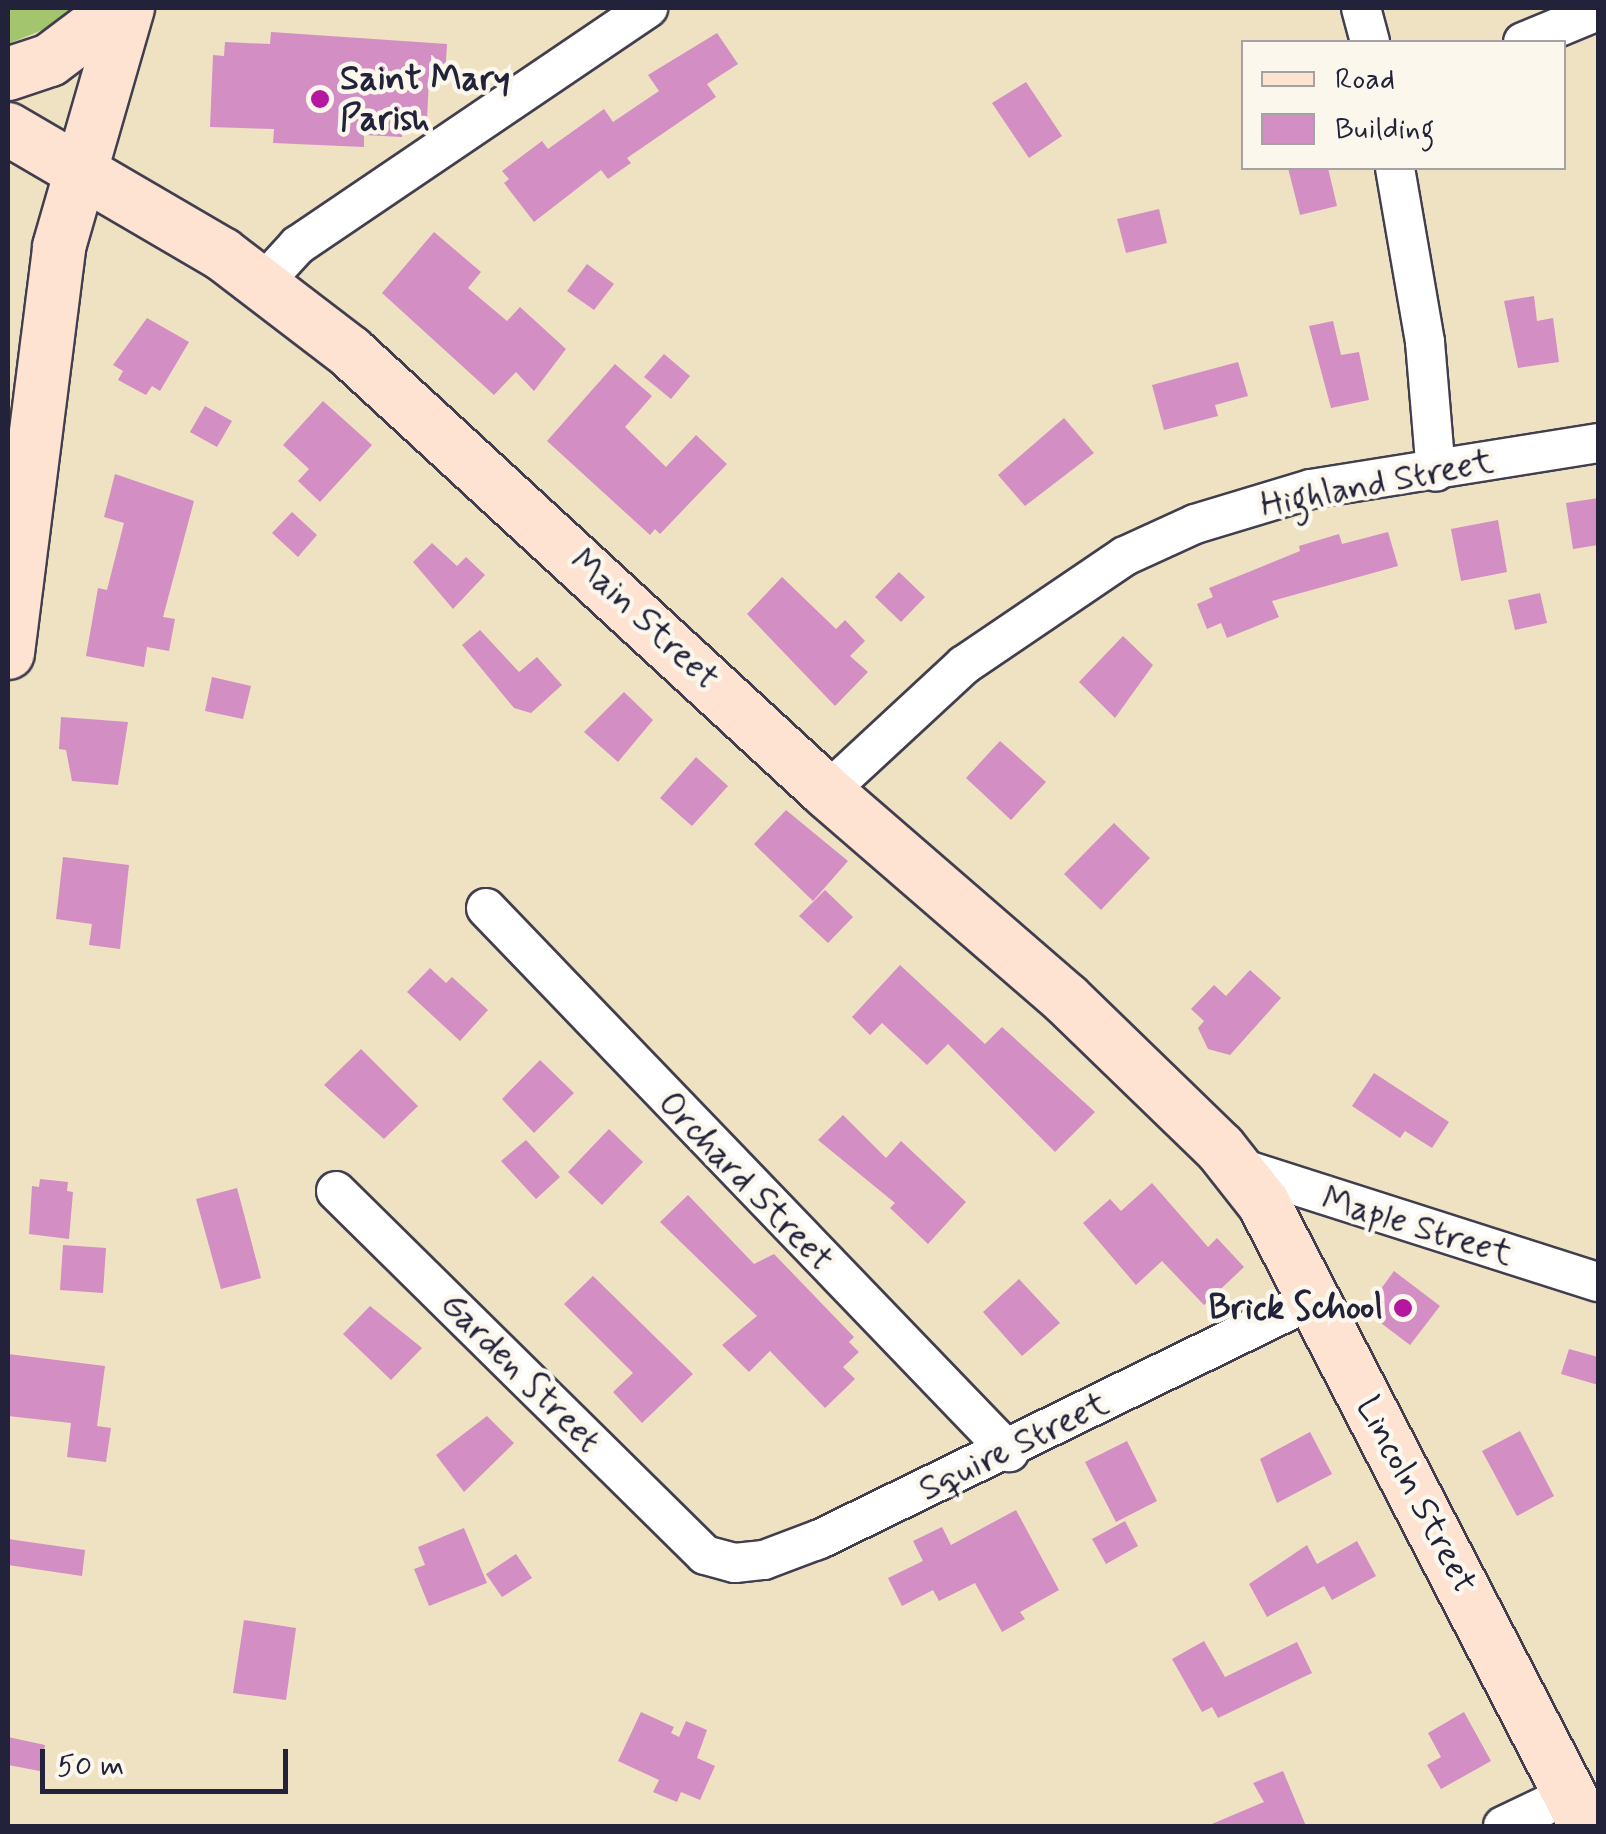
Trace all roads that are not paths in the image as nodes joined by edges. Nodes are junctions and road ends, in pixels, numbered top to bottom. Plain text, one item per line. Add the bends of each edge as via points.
1 (118, 8) edge
2 (128, 8) edge
3 (648, 8) edge
4 (1361, 8) edge
5 (1598, 12) edge
6 (1369, 40) edge
7 (1528, 40) edge
8 (8, 74) edge
9 (8, 128) edge
10 (78, 170) junction
11 (1395, 170) edge
12 (264, 282) junction
13 (1598, 443) edge
14 (1436, 472) junction
15 (8, 653) edge
16 (827, 792) junction
17 (486, 908) dead end
18 (1237, 1167) junction
19 (336, 1192) dead end
20 (1598, 1282) edge
21 (1313, 1299) junction
22 (1009, 1452) junction
23 (705, 1555) joint
24 (1578, 1810) edge
25 (1503, 1826) edge

1 - 8 main road via 50,60
2 - 10 main road
3 - 12 street via 298,244
4 - 6 street
5 - 7 street
9 - 10 main road, Main Street
10 - 12 main road, Main Street
10 - 15 main road via 58,246
11 - 14 street via 1424,342
12 - 16 main road, Main Street via 594,574
13 - 14 street, Highland Street
14 - 16 street, Highland Street via 1311,489 1195,524 1125,556 964,665
16 - 18 main road, Main Street via 1066,999
17 - 22 street, Orchard Street
18 - 20 street, Maple Street
18 - 21 main road, Lincoln Street
19 - 23 street, Garden Street
21 - 22 street, Squire Street
21 - 24 main road, Lincoln Street
22 - 23 street, Squire Street via 764,1560 735,1563
24 - 25 street

